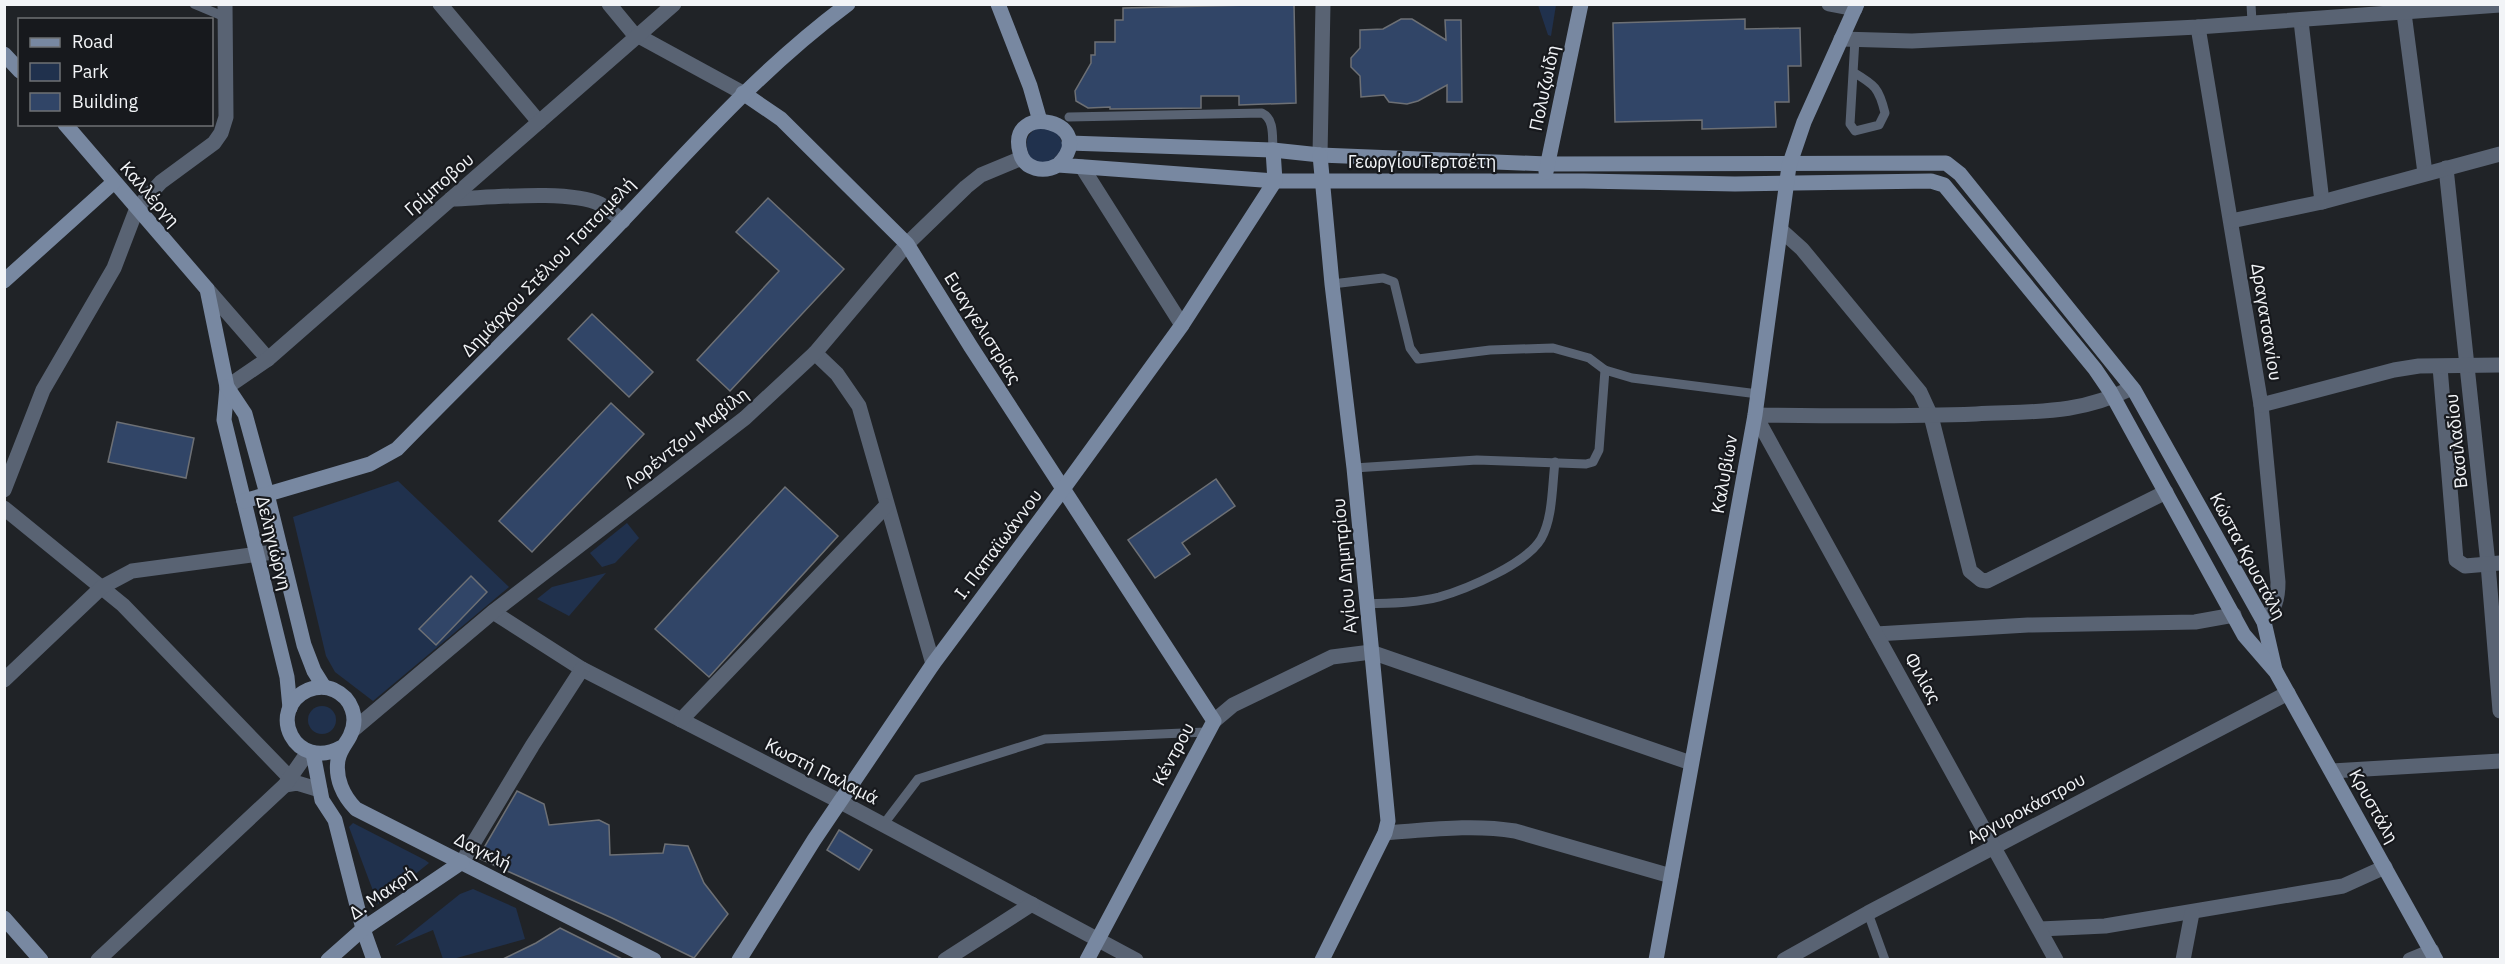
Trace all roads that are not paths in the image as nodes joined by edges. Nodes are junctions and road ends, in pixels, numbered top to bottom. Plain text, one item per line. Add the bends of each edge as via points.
1 (194, 4) edge
2 (440, 4) edge
3 (609, 4) edge
4 (674, 4) edge
5 (848, 4) edge
6 (1323, 4) edge
7 (1581, 4) edge
8 (1829, 4) edge
9 (2252, 4) edge
10 (2500, 5) edge
11 (1003, 7) edge
12 (1856, 7) edge
13 (225, 11) edge
14 (2404, 13) junction
15 (2301, 21) junction
16 (2252, 22) junction
17 (2198, 27) junction
18 (638, 36) junction
19 (1848, 39) junction
20 (4, 54) edge
21 (18, 69) edge
22 (1853, 72) junction
23 (743, 93) junction
24 (1069, 117) dead end
25 (1040, 121) junction
26 (539, 122) junction
27 (66, 126) edge
28 (1069, 143) junction
29 (1273, 150) junction
30 (2500, 154) edge
31 (1320, 155) junction
32 (1022, 158) junction
33 (1547, 164) junction
34 (1058, 165) junction
35 (1789, 166) junction
36 (1082, 167) junction
37 (2446, 168) junction
38 (2425, 173) junction
39 (1323, 180) junction
40 (1275, 181) junction
41 (1546, 181) junction
42 (114, 182) junction
43 (1786, 183) junction
44 (451, 199) junction
45 (2322, 202) junction
46 (137, 208) junction
47 (623, 221) junction
48 (2231, 221) junction
49 (1782, 231) junction
50 (908, 244) junction
51 (4, 281) edge
52 (1332, 284) junction
53 (207, 289) junction
54 (1182, 325) junction
55 (815, 353) junction
56 (268, 359) junction
57 (2500, 365) edge
58 (2468, 366) junction
59 (2440, 367) junction
60 (1605, 370) junction
61 (227, 387) junction
62 (2132, 387) junction
63 (1758, 394) junction
64 (2114, 397) junction
65 (2261, 405) junction
66 (1755, 415) junction
67 (1931, 416) junction
68 (1555, 462) junction
69 (1354, 468) junction
70 (1064, 489) junction
71 (4, 490) edge
72 (2166, 492) junction
73 (267, 494) junction
74 (243, 501) junction
75 (886, 506) junction
76 (4, 508) edge
77 (281, 551) junction
78 (257, 555) junction
79 (2494, 563) edge
80 (102, 587) junction
81 (1366, 604) junction
82 (493, 612) junction
83 (2234, 615) junction
84 (2264, 622) junction
85 (1876, 634) junction
86 (1371, 652) junction
87 (933, 664) junction
88 (582, 669) junction
89 (2276, 672) junction
90 (4, 680) edge
91 (324, 687) junction
92 (2288, 693) junction
93 (290, 708) junction
94 (2500, 711) edge
95 (681, 720) junction
96 (1210, 726) junction
97 (353, 730) junction
98 (342, 747) junction
99 (311, 753) junction
100 (2500, 761) edge
101 (1691, 763) junction
102 (2332, 771) junction
103 (288, 782) junction
104 (320, 790) junction
105 (839, 801) junction
106 (364, 814) junction
107 (335, 820) junction
108 (883, 825) junction
109 (1385, 833) junction
110 (1995, 847) junction
111 (462, 862) junction
112 (2385, 867) junction
113 (1671, 876) junction
114 (1032, 904) junction
115 (1868, 913) junction
116 (2192, 913) junction
117 (4, 918) edge
118 (363, 929) junction
119 (2040, 929) junction
120 (1098, 940) junction
121 (2434, 956) edge
122 (41, 960) edge
123 (98, 960) edge
124 (328, 960) edge
125 (374, 960) edge
126 (654, 960) edge
127 (739, 960) edge
128 (945, 960) edge
129 (1087, 960) edge
130 (1136, 960) edge
131 (1322, 960) edge
132 (1656, 960) edge
133 (1784, 960) edge
134 (1885, 960) edge
135 (2056, 960) edge
136 (2183, 960) edge
137 (2410, 960) edge

1 - 13 lane
2 - 26 street
3 - 18 street, Ευαγγελιστρίας
4 - 18 street, Γρίμποβου
5 - 23 street, Δημάρχου Στέλιου Τσιτσιμελή
6 - 31 street
7 - 33 street, Πολυζωίδη
8 - 12 street
9 - 16 lane
10 - 14 street
11 - 25 street
12 - 19 street, Καλυβίων
13 - 46 street via 223,129 214,143 161,182
14 - 15 street
14 - 38 street
15 - 16 street
15 - 45 street
16 - 17 street
17 - 19 street via 1912,41
17 - 48 street, Δραγατσανίου
18 - 23 street, Ευαγγελιστρίας
18 - 26 street, Γρίμποβου
19 - 22 lane
19 - 35 street, Καλυβίων via 1804,122
20 - 21 street
22 - 22 lane via 1851,128 1879,125 1885,113 1881,95 1872,83
23 - 47 street, Δημάρχου Στέλιου Τσιτσιμελή
23 - 50 street, Ευαγγελιστρίας via 781,119
24 - 29 lane via 1262,113 1271,123
25 - 28 street via 1056,123
25 - 32 street via 1032,123 1021,135
26 - 44 street, Γρίμποβου
27 - 42 street, Καλλέργη
28 - 29 street, ΓεωργίουΤερτσέτη
28 - 34 street
29 - 31 street, ΓεωργίουΤερτσέτη
29 - 40 street
30 - 37 street
31 - 33 street, ΓεωργίουΤερτσέτη
31 - 39 street, Αγίου Δημητρίου
32 - 34 street via 1035,169
32 - 50 street, Λορέντζου Μαβίλη via 981,175
33 - 35 street, ΓεωργίουΤερτσέτη
33 - 41 street, Πολυζωίδη
34 - 36 street, ΓεωργίουΤερτσέτη
35 - 43 street, Καλυβίων
35 - 62 street, Κώστα Κρυστάλη via 1939,162 1953,167
36 - 40 street, ΓεωργίουΤερτσέτη
36 - 54 street
37 - 38 street
37 - 58 street, Βασιλαδίου
38 - 45 street
39 - 40 street, ΓεωργίουΤερτσέτη
39 - 41 street, ΓεωργίουΤερτσέτη
39 - 52 street, Αγίου Δημητρίου
40 - 54 street, Ι. Παπαϊωάννου
41 - 43 street, ΓεωργίουΤερτσέτη
42 - 46 street, Καλλέργη
42 - 51 street
43 - 49 street, Καλυβίων
43 - 64 street via 1931,181 1944,185
44 - 47 street via 561,196 600,204
44 - 56 street, Γρίμποβου
45 - 48 street
46 - 53 street, Καλλέργη
46 - 71 street via 114,268 43,390
47 - 73 street, Δημάρχου Στέλιου Τσιτσιμελή via 397,449 370,464
48 - 65 street, Δραγατσανίου
49 - 63 street, Καλυβίων
49 - 67 street via 1802,249 1920,392
50 - 55 street, Λορέντζου Μαβίλη
50 - 70 street, Ευαγγελιστρίας
52 - 60 lane via 1383,278 1394,282 1410,348 1418,359 1490,350 1553,348 1589,358
52 - 69 street, Αγίου Δημητρίου
53 - 56 street
53 - 61 street, Δεληγιώργη
54 - 70 street, Ι. Παπαϊωάννου
55 - 75 street via 837,374 859,406
55 - 82 street, Λορέντζου Μαβίλη via 745,418
56 - 61 street, Γρίμποβου
57 - 58 street
58 - 59 street
58 - 79 street, Βασιλαδίου
59 - 65 street via 2394,370
59 - 79 street via 2456,560 2465,566
60 - 63 lane via 1650,381
60 - 68 lane via 1597,457 1586,464
61 - 73 street, Δεληγιώργη via 245,414
61 - 74 street, Δεληγιώργη via 224,420
62 - 64 street
62 - 84 street, Κώστα Κρυστάλη
63 - 66 street, Καλυβίων
64 - 67 street via 2067,410
64 - 72 street
65 - 84 street, Δραγατσανίου via 2278,582 2274,610
66 - 67 street
66 - 85 street, Φιλίας
66 - 101 street, Καλυβίων
67 - 72 street via 1970,571 1981,580 1987,581
68 - 69 lane via 1478,460
68 - 81 lane via 1543,536 1521,559 1438,597
69 - 81 street, Αγίου Δημητρίου
70 - 87 street, Ι. Παπαϊωάννου
70 - 96 street, Ευαγγελιστρίας
72 - 83 street
73 - 74 street, Δημάρχου Στέλιου Τσιτσιμελή
73 - 77 street, Δεληγιώργη
74 - 78 street, Δεληγιώργη
75 - 87 street
75 - 95 street
76 - 80 street
77 - 78 street
77 - 91 street, Δεληγιώργη via 304,645
78 - 80 street via 132,570
78 - 93 street, Δεληγιώργη via 287,677
79 - 94 street, Βασιλαδίου
80 - 90 street
80 - 103 street
81 - 86 street, Αγίου Δημητρίου
82 - 88 street, Κωστή Παλαμά
82 - 97 street, Λορέντζου Μαβίλη
83 - 85 street via 2195,622 2028,625
83 - 89 street via 2244,635
84 - 89 street, Κώστα Κρυστάλη
85 - 110 street, Φιλίας
86 - 96 street, Κέντρου via 1332,657 1233,705
86 - 101 street
86 - 109 street, Αγίου Δημητρίου via 1388,807
87 - 105 street, Ι. Παπαϊωάννου
88 - 95 street, Κωστή Παλαμά
88 - 111 street
89 - 92 street, Κρυστάλη
91 - 93 street via 302,693
91 - 97 street via 348,700
92 - 102 street, Κρυστάλη
92 - 110 street, Αργυροκάστρου
93 - 99 street via 290,734 300,748
95 - 105 street, Κωστή Παλαμά
96 - 108 lane via 1045,739 918,779
96 - 120 street, Κέντρου
97 - 98 street
98 - 99 street via 332,752
98 - 106 street, Δαγκλή via 337,770 342,791
99 - 103 street
99 - 104 street
100 - 102 street
101 - 113 street, Καλυβίων
102 - 112 street, Κρυστάλη
103 - 104 street
103 - 123 street
104 - 107 street
105 - 108 street, Κωστή Παλαμά
105 - 127 street, Ι. Παπαϊωάννου
106 - 107 street via 347,813
106 - 111 street, Δαγκλή
107 - 118 street
108 - 114 street, Κωστή Παλαμά
109 - 113 street via 1499,828
109 - 131 street, Αγίου Δημητρίου
110 - 115 street, Αργυροκάστρου
110 - 119 street, Φιλίας
111 - 118 street, Δ. Μακρή
111 - 126 street, Δαγκλή
112 - 116 street via 2343,886
112 - 121 street, Κρυστάλη
113 - 132 street, Καλυβίων
114 - 120 street, Κωστή Παλαμά
114 - 128 street
115 - 133 street, Αργυροκάστρου
115 - 134 lane
116 - 119 street via 2105,926
116 - 136 street
117 - 122 street
118 - 124 street, Δ. Μακρή
118 - 125 street
119 - 135 street, Φιλίας
120 - 129 street, Κέντρου
120 - 130 street, Κωστή Παλαμά
121 - 137 street

